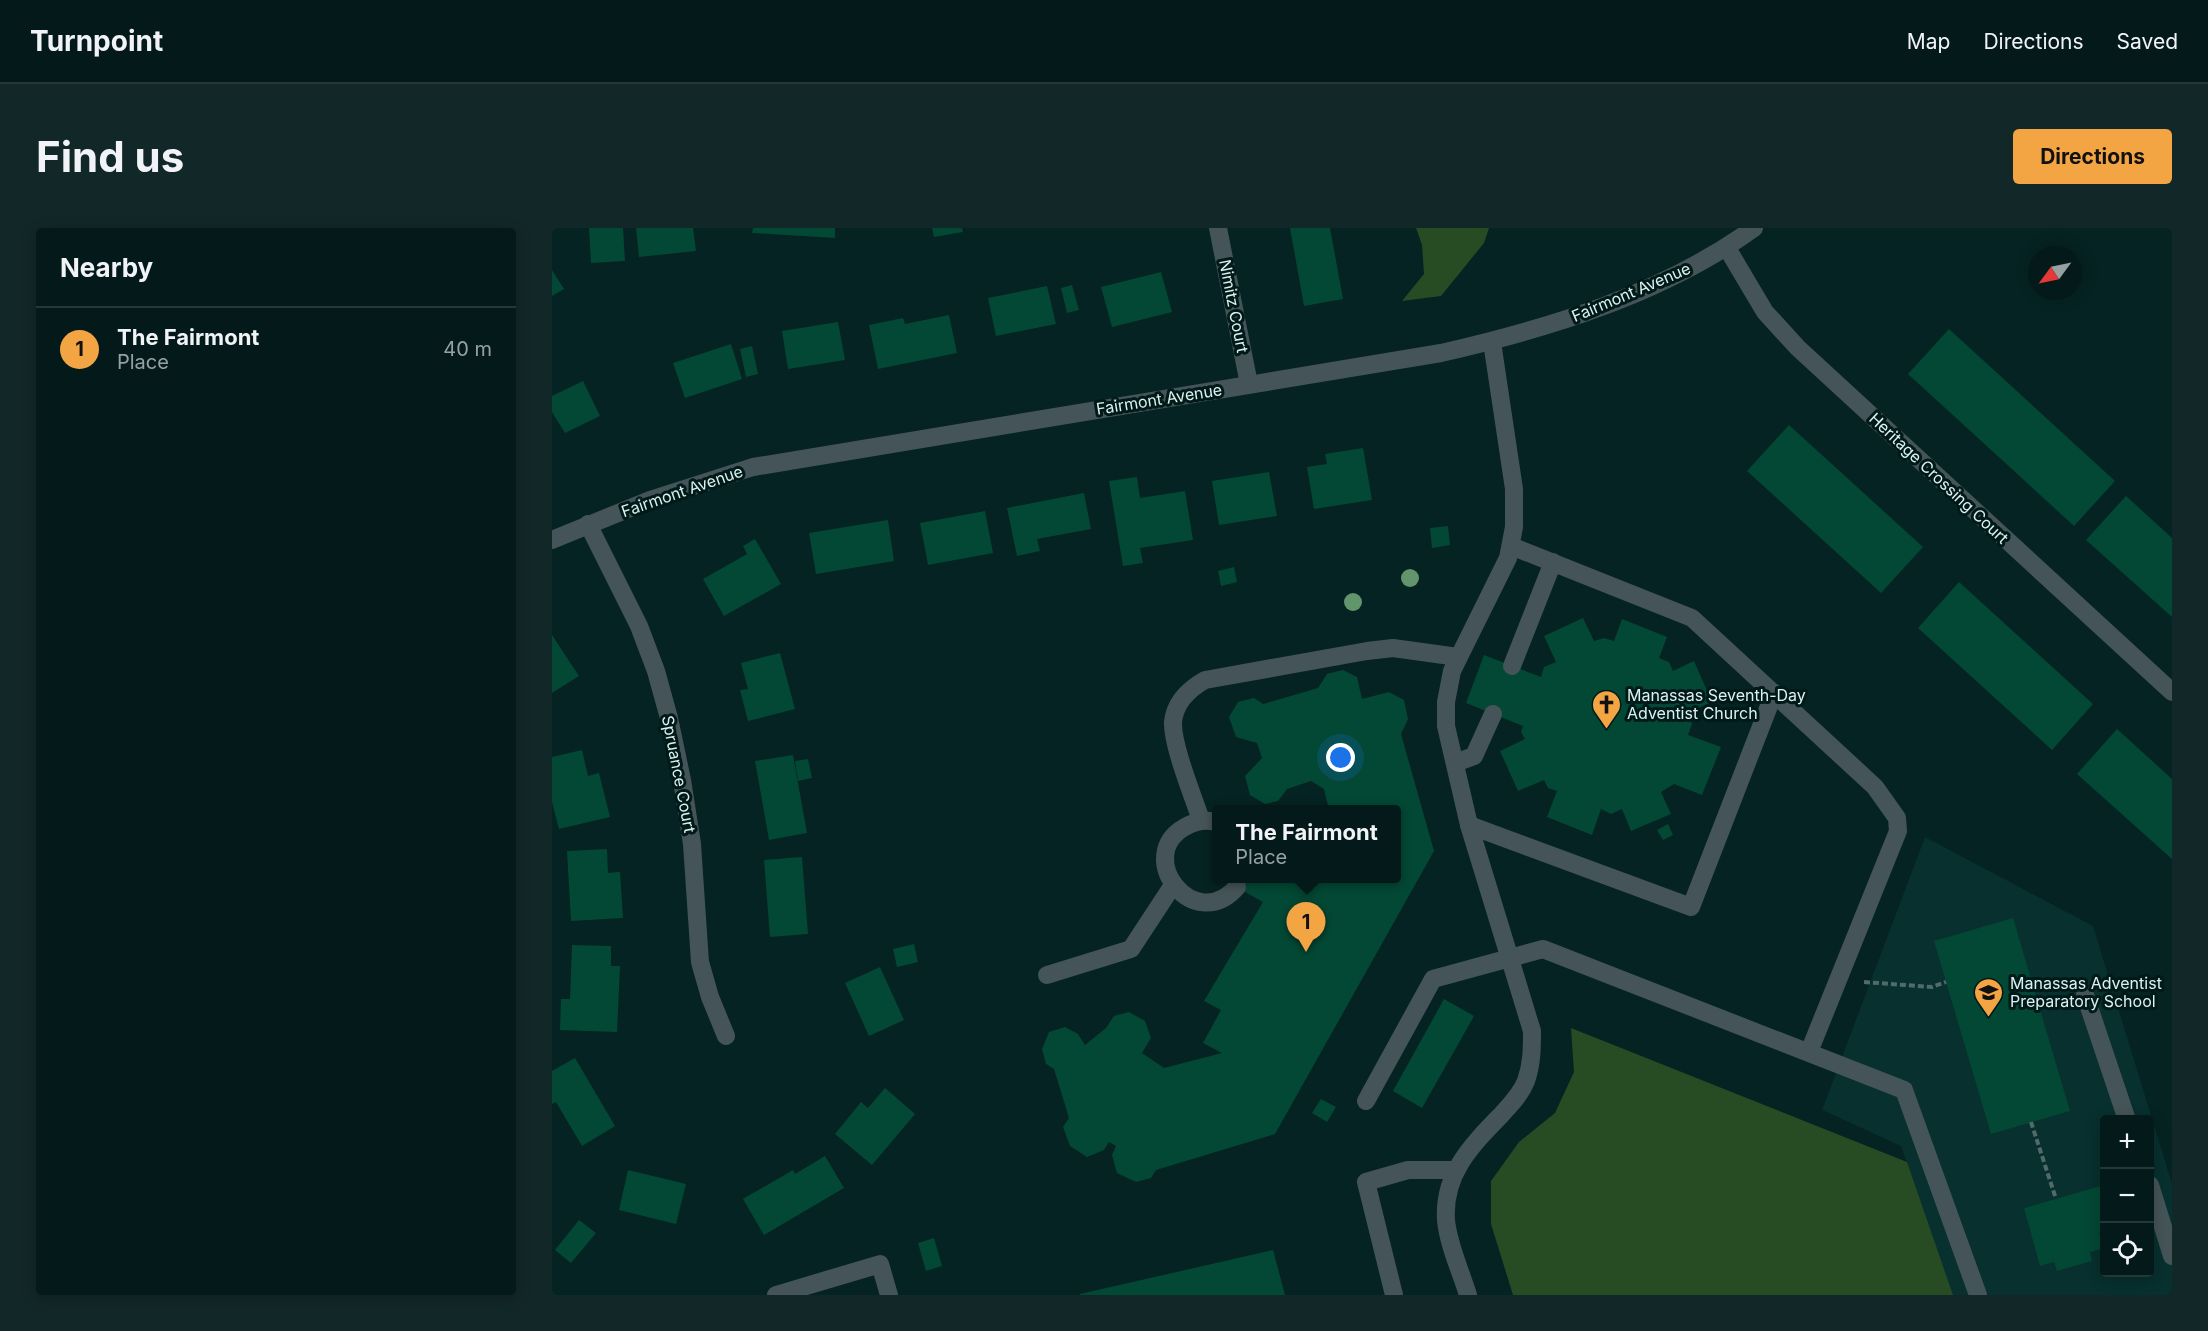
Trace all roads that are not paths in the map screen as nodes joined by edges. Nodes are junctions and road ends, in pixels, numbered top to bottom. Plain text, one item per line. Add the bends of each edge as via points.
1 (1218, 228) edge
2 (1754, 228) edge
3 (1727, 248) junction
4 (1492, 342) junction
5 (1249, 384) junction
6 (588, 524) junction
7 (552, 540) edge
8 (1510, 546) junction
9 (1553, 562) junction
10 (1458, 657) junction
11 (1512, 666) dead end
12 (2172, 692) edge
13 (1774, 693) junction
14 (1493, 714) dead end
15 (1455, 763) junction
16 (1208, 821) edge
17 (1469, 825) junction
18 (1173, 885) junction
19 (1237, 887) dead end
20 (1510, 958) junction
21 (1047, 975) dead end
22 (2085, 994) dead end
23 (726, 1036) dead end
24 (1809, 1052) junction
25 (1366, 1101) dead end
26 (2126, 1115) edge
27 (1455, 1170) junction
28 (2154, 1198) edge
29 (2172, 1256) edge
30 (776, 1295) edge
31 (889, 1295) edge
32 (1394, 1295) edge
33 (1468, 1295) edge
34 (1978, 1295) edge

1 - 5 street, Nimitz Court
2 - 3 street, Fairmont Avenue
3 - 4 street, Fairmont Avenue via 1619,300
3 - 12 street, Heritage Crossing Court via 1765,312 1798,348
4 - 5 street, Fairmont Avenue
4 - 8 street via 1514,489
5 - 6 street, Fairmont Avenue via 753,467 697,483
6 - 7 street, Fairmont Avenue
6 - 23 street, Spruance Court via 639,626 669,718 692,844 700,962
8 - 9 street
8 - 10 street via 1508,558
9 - 11 street
9 - 13 street via 1692,618
10 - 15 street via 1446,702 1446,726
10 - 16 street via 1393,648 1366,651 1206,680 1190,689 1179,703 1173,722
13 - 17 street via 1691,907
13 - 24 street via 1875,787 1897,818 1898,831
14 - 15 street via 1474,756
15 - 17 street
16 - 18 street via 1180,829 1167,847 1165,865
17 - 20 street
18 - 19 street via 1187,898 1200,902 1222,899
18 - 21 street via 1131,949
20 - 24 street via 1543,949
20 - 25 street via 1432,979
20 - 27 street via 1532,1031 1526,1083 1466,1151
22 - 26 street
24 - 34 street via 1904,1090
27 - 32 street via 1408,1170 1366,1182
27 - 33 street via 1447,1195 1446,1222
28 - 29 street
30 - 31 street via 880,1264

